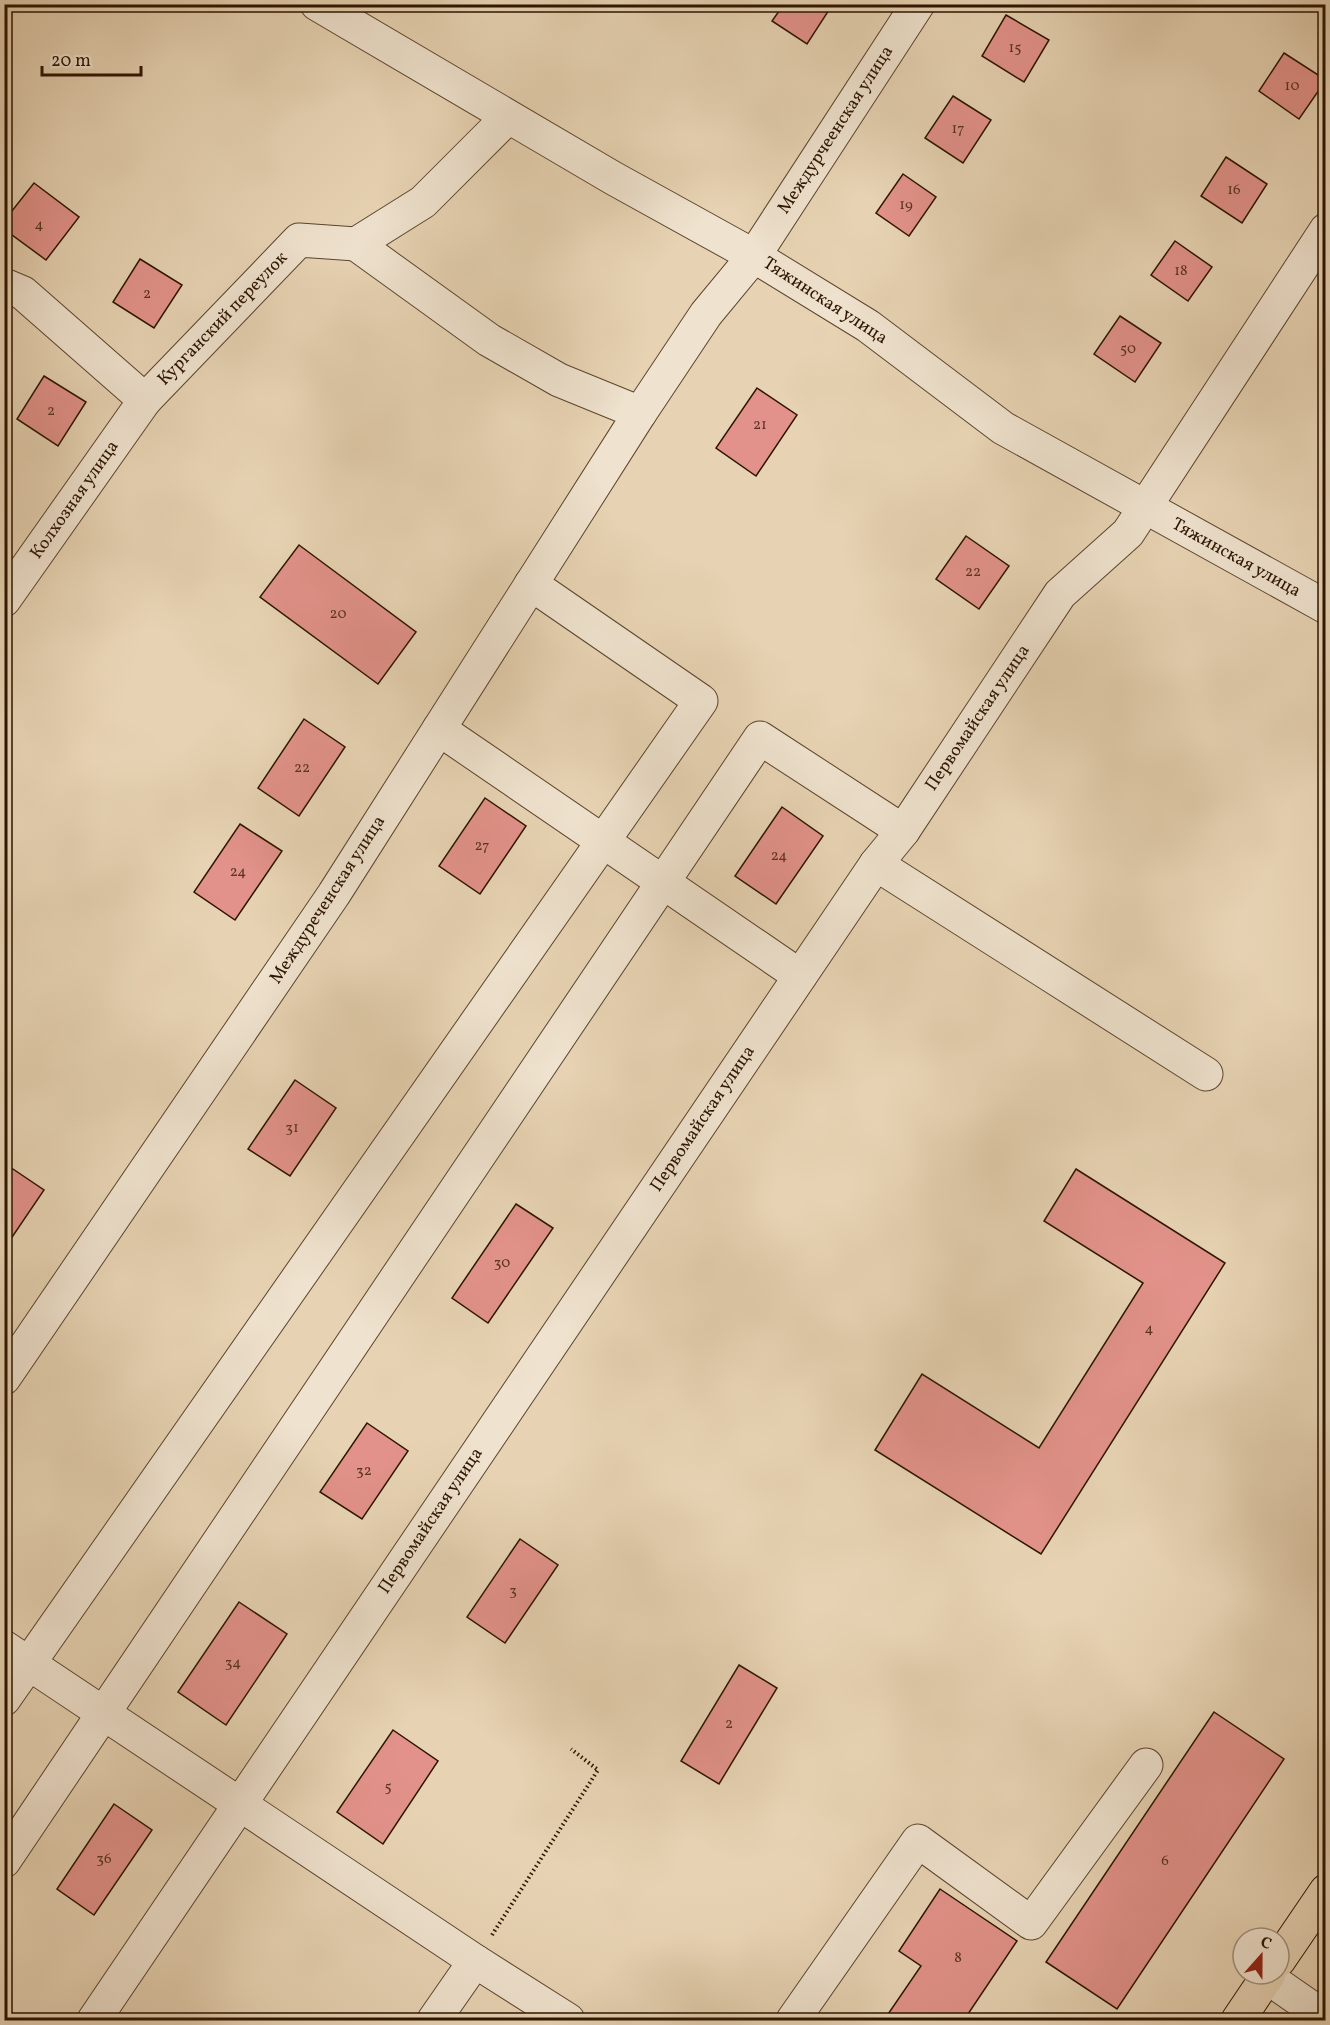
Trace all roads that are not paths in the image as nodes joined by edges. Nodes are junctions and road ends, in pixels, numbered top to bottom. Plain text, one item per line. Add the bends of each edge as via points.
1 (317, 4) edge
2 (918, 4) edge
3 (508, 117) junction
4 (1326, 230) edge
5 (356, 244) junction
6 (754, 256) junction
7 (4, 285) edge
8 (145, 400) junction
9 (640, 413) junction
10 (1144, 507) junction
11 (531, 584) junction
12 (4, 600) edge
13 (1326, 607) edge
14 (439, 729) junction
15 (903, 831) junction
16 (603, 842) junction
17 (876, 864) junction
18 (663, 882) junction
19 (800, 976) junction
20 (1206, 1074) dead end
21 (4, 1378) edge
22 (17, 1655) edge
23 (4, 1699) edge
24 (105, 1713) junction
25 (1146, 1765) dead end
26 (239, 1803) junction
27 (4, 1861) edge
28 (1326, 1891) edge
29 (1291, 1942) edge
30 (475, 1960) junction
31 (1261, 1986) edge
32 (1290, 1986) edge
33 (1326, 2018) edge
34 (94, 2020) edge
35 (434, 2020) edge
36 (568, 2020) edge
37 (793, 2020) edge
38 (1238, 2020) edge

1 - 3 street, Тяжинская улица
2 - 6 street, Междурчеенская улица
3 - 5 street via 423,202
3 - 6 street, Тяжинская улица
4 - 10 street, Первомайская улица
5 - 8 street, Курганский переулок via 299,240
5 - 9 street via 489,340 558,380
6 - 9 street, Междурчеенская улица via 706,314
6 - 10 street, Тяжинская улица via 868,326 1003,428
7 - 8 street, Курганский переулок via 23,293
8 - 12 street, Колхозная улица
9 - 11 street, Междуреченская улица
10 - 13 street, Тяжинская улица
10 - 15 street, Первомайская улица via 1128,533 1060,594
11 - 14 street, Междуреченская улица
11 - 16 street via 701,701
14 - 16 street
14 - 21 street, Междуреченская улица via 334,894
15 - 17 street, Первомайская улица
15 - 18 street via 760,738
16 - 18 street
16 - 22 street
17 - 19 street, Первомайская улица
17 - 20 street
18 - 19 street
18 - 24 street
19 - 26 street, Первомайская улица
22 - 23 street
22 - 24 street
24 - 26 street
24 - 27 street
25 - 37 street via 1031,1923 918,1841
26 - 30 street
26 - 34 street, Первомайская улица
28 - 29 main road
30 - 35 street
30 - 36 street
31 - 38 main road
32 - 33 street

